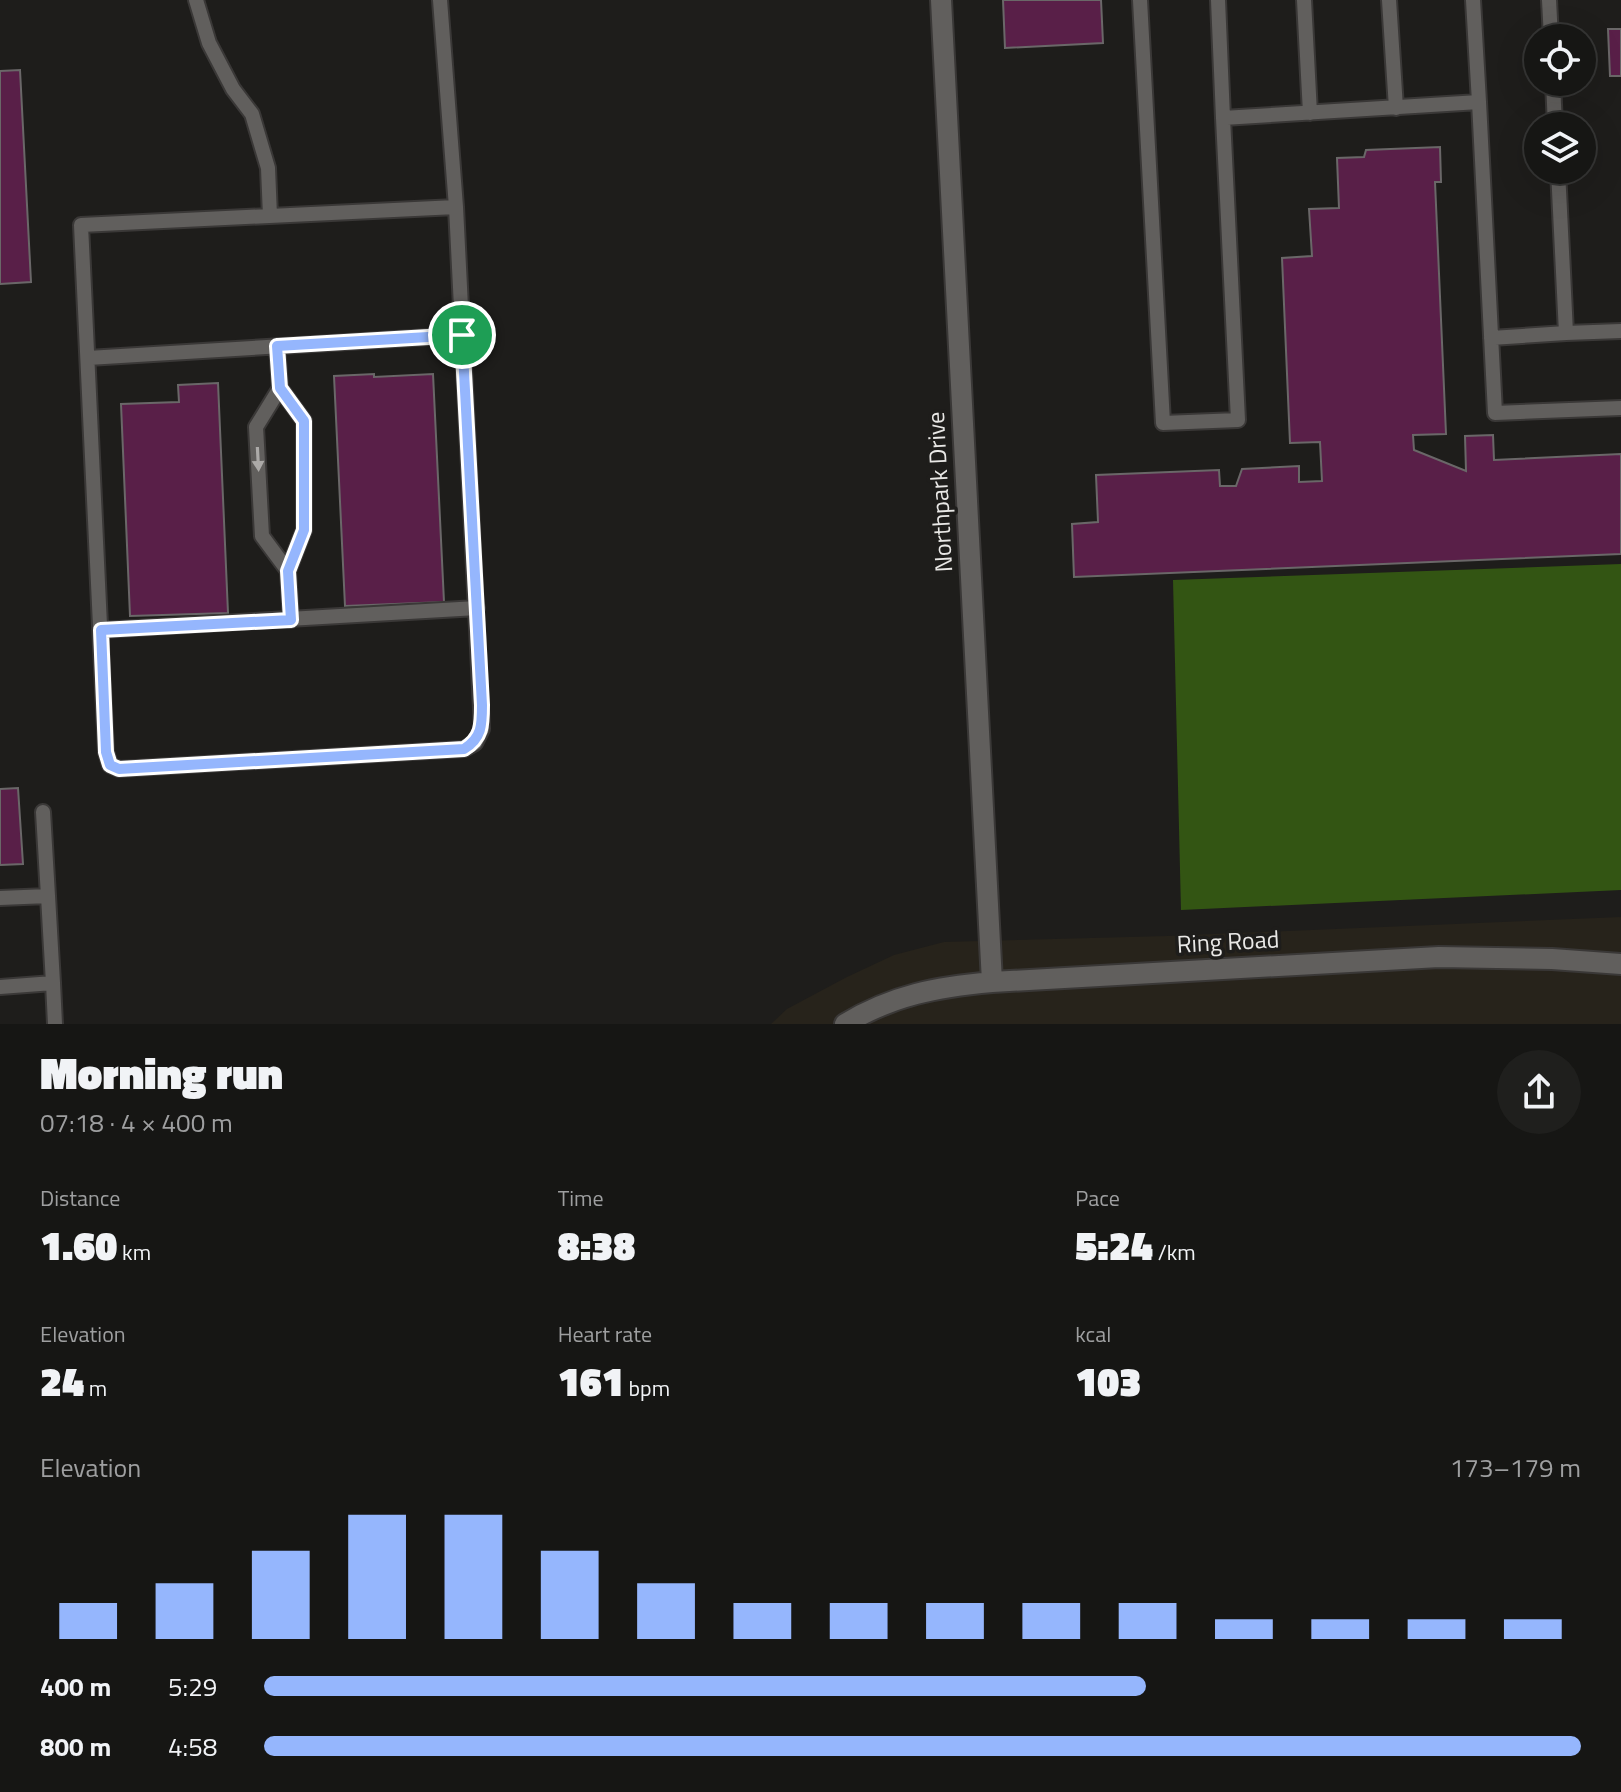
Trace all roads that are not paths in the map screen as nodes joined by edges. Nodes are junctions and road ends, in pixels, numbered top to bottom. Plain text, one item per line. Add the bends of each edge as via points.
1 (196, 0) edge
2 (440, 0) edge
3 (941, 0) edge
4 (1140, 0) edge
5 (1218, 0) edge
6 (1304, 0) edge
7 (1389, 0) edge
8 (1473, 0) edge
9 (1549, 0) edge
10 (1550, 24) edge
11 (1479, 102) junction
12 (1396, 108) junction
13 (1310, 113) junction
14 (1223, 118) junction
15 (1559, 184) edge
16 (456, 207) junction
17 (270, 216) junction
18 (1621, 331) edge
19 (1566, 333) junction
20 (462, 335) junction
21 (1491, 338) junction
22 (277, 346) junction
23 (88, 358) junction
24 (280, 388) junction
25 (1621, 408) edge
26 (288, 571) junction
27 (477, 608) junction
28 (291, 620) junction
29 (101, 630) junction
30 (43, 812) dead end
31 (48, 896) junction
32 (0, 898) edge
33 (1621, 964) edge
34 (992, 982) junction
35 (53, 983) junction
36 (0, 987) edge
37 (55, 1024) edge
38 (845, 1024) edge

1 - 17 lane via 209,43 252,114 268,168
2 - 16 lane
3 - 34 street, Northpark Drive
4 - 14 lane via 1163,423 1238,420
5 - 14 lane
6 - 13 lane
7 - 12 lane
8 - 11 lane
9 - 10 lane
11 - 12 lane
11 - 21 lane
12 - 13 lane
13 - 14 lane
15 - 19 lane
16 - 17 lane
16 - 20 lane
17 - 23 lane via 81,225
18 - 19 lane
19 - 21 lane
20 - 22 lane
20 - 27 lane
21 - 25 lane via 1495,413
22 - 23 lane
22 - 24 lane
23 - 29 lane
24 - 26 lane via 304,421 304,530
24 -> 26 lane via 256,427 262,536
26 - 28 lane
27 - 28 lane
27 - 29 lane via 482,729 475,743 464,749 119,769 110,765 106,752
28 - 29 lane
30 - 31 lane
31 - 32 lane
31 - 35 lane
33 - 34 street, Ring Road via 1439,957
34 - 38 street, Ring Road via 924,990
35 - 36 lane
35 - 37 lane

